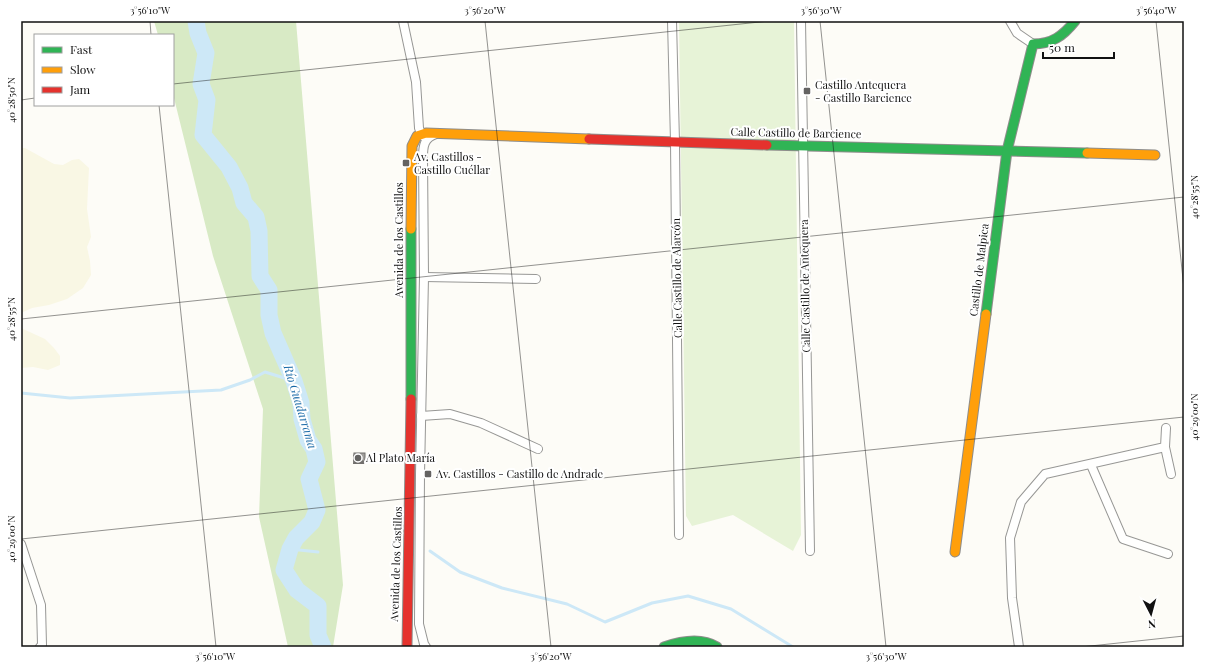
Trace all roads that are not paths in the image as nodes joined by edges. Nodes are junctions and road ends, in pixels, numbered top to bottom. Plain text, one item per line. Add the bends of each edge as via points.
1 (403, 21) edge
2 (672, 21) edge
3 (801, 21) edge
4 (1010, 21) edge
5 (1075, 21) edge
6 (1033, 44) junction
7 (424, 137) junction
8 (675, 142) junction
9 (802, 145) junction
10 (1007, 151) junction
11 (1155, 155) dead end
12 (424, 276) junction
13 (536, 279) dead end
14 (421, 416) junction
15 (1166, 428) dead end
16 (1165, 447) junction
17 (538, 449) dead end
18 (1091, 465) junction
19 (1171, 474) dead end
20 (679, 535) dead end
21 (21, 544) edge
22 (810, 551) dead end
23 (954, 552) dead end
24 (1168, 554) dead end
25 (697, 641) junction
26 (40, 647) edge
27 (407, 647) edge
28 (426, 647) edge
29 (664, 647) edge
30 (705, 647) edge
31 (718, 647) edge
32 (1019, 647) edge

1 - 7 street via 416,82 419,128
2 - 8 street, Calle Castillo de Alarcón
3 - 9 street, Calle Castillo de Antequera
4 - 6 street via 1017,33
5 - 6 street via 1059,38 1044,44
6 - 10 street, Castillo de Malpica
7 - 8 street, Calle Castillo de Barcience via 436,134
7 - 12 street, Avenida de los Castillos
7 - 27 street, Avenida de los Castillos via 414,140 411,162 411,440
8 - 9 street, Calle Castillo de Barcience
8 - 20 street, Calle Castillo de Alarcón
9 - 10 street, Calle Castillo de Barcience
9 - 22 street, Calle Castillo de Antequera
10 - 11 street, Calle Castillo de Barcience
10 - 23 street, Castillo de Malpica
12 - 13 street
12 - 14 street, Avenida de los Castillos
14 - 17 street via 450,414 481,423
14 - 28 street, Avenida de los Castillos via 419,624
15 - 16 street
16 - 18 street
16 - 19 street
18 - 24 street via 1123,539
18 - 32 street via 1045,474 1021,502 1010,538 1012,598
21 - 26 street via 41,605
25 - 29 street
25 - 30 street
25 - 31 street

